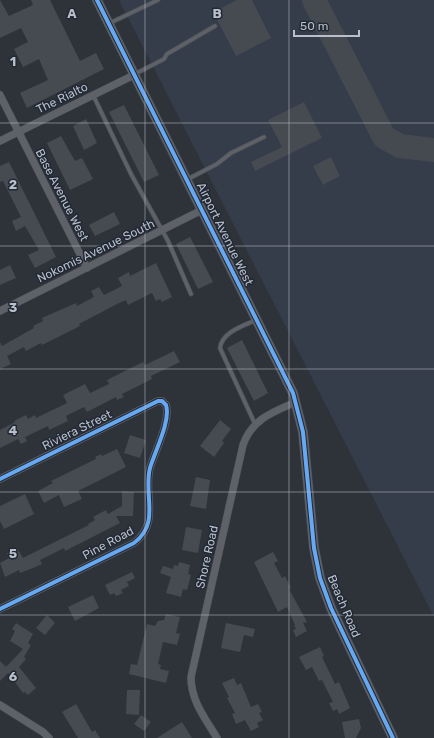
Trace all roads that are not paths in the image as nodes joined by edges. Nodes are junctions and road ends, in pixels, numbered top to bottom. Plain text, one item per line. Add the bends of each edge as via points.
1 (97, 0) edge
2 (158, 0) edge
3 (109, 24) junction
4 (215, 26) dead end
5 (134, 75) junction
6 (0, 95) edge
7 (93, 96) junction
8 (19, 132) junction
9 (264, 137) dead end
10 (0, 142) edge
11 (187, 180) junction
12 (202, 210) junction
13 (162, 230) junction
14 (86, 268) junction
15 (190, 294) dead end
16 (0, 311) edge
17 (256, 319) junction
18 (164, 402) joint
19 (296, 402) junction
20 (255, 424) junction
21 (0, 479) edge
22 (0, 610) edge
23 (0, 705) edge
24 (392, 737) edge
25 (49, 738) edge
26 (217, 738) edge

1 - 3 street, Airport Avenue West
2 - 3 lane
3 - 5 street, Airport Avenue West
4 - 5 lane
5 - 7 street, The Rialto
5 - 11 street, Airport Avenue West
6 - 8 street, Base Avenue West
7 - 8 street, The Rialto
7 - 13 lane
8 - 10 street, The Rialto
8 - 14 street, Base Avenue West
9 - 11 lane via 231,153 217,164
11 - 12 street, Airport Avenue West
12 - 13 street, Nokomis Avenue South
12 - 17 street, Airport Avenue West
13 - 14 street, Nokomis Avenue South
13 - 15 lane
14 - 16 street, Nokomis Avenue South
17 - 19 street, Airport Avenue West
17 - 20 lane via 230,333 223,339 220,348
18 - 21 street, Riviera Street via 158,402
18 - 22 street, Pine Road via 168,416 150,468 149,523 144,534 134,543
19 - 20 street, Shore Road
19 - 24 street, Beach Road via 304,439 312,533 320,578 331,608
20 - 26 street, Shore Road via 243,445 191,677 195,701
23 - 25 street

